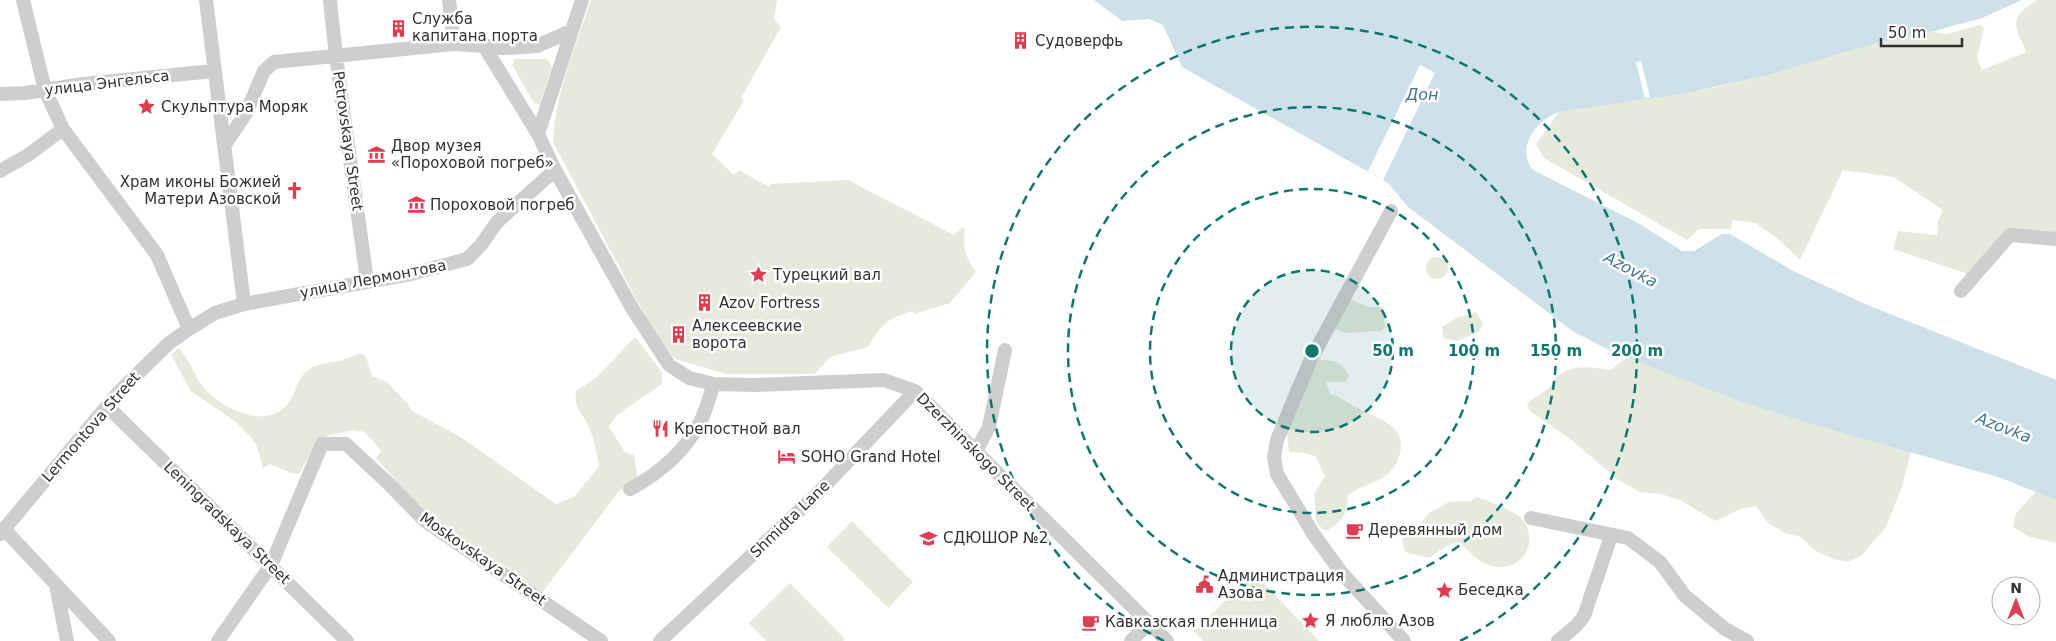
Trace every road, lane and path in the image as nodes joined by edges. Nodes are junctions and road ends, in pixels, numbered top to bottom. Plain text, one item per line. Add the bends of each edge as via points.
1 (23, 0) edge
2 (206, 0) edge
3 (330, 0) edge
4 (449, 0) edge
5 (582, 0) edge
6 (571, 31) junction
7 (454, 44) junction
8 (484, 46) junction
9 (335, 57) junction
10 (214, 70) junction
11 (45, 90) junction
12 (0, 94) edge
13 (63, 129) junction
14 (538, 134) junction
15 (224, 146) junction
16 (555, 170) junction
17 (0, 171) edge
18 (1391, 211) dead end
19 (2056, 239) edge
20 (367, 282) junction
21 (1961, 291) dead end
22 (244, 304) junction
23 (189, 330) junction
24 (1005, 350) dead end
25 (714, 384) junction
26 (915, 391) junction
27 (107, 406) junction
28 (976, 451) junction
29 (630, 490) dead end
30 (1531, 518) dead end
31 (2, 531) edge
32 (1611, 536) junction
33 (271, 565) junction
34 (56, 584) junction
35 (1149, 623) junction
36 (67, 641) edge
37 (109, 641) edge
38 (218, 641) edge
39 (347, 641) edge
40 (600, 641) edge
41 (660, 641) edge
42 (1131, 641) edge
43 (1167, 641) edge
44 (1404, 641) edge
45 (1558, 641) edge
46 (1747, 641) edge

1 - 11 street
2 - 10 street
3 - 9 street, Petrovskaya Street
4 - 7 street
5 - 6 street
6 - 8 street via 537,46
6 - 14 street
7 - 8 street
7 - 9 street
8 - 14 street
9 - 15 street via 274,62 264,71 246,113
9 - 20 street, Petrovskaya Street
10 - 11 street, улица Энгельса
10 - 15 street
11 - 12 street, улица Энгельса
11 - 13 street
13 - 17 street
13 - 23 street via 157,255
14 - 16 street
15 - 22 street
16 - 20 street, улица Лермонтова via 497,222 467,259
16 - 25 street, Dzerzhinskogo Street via 632,308 669,365 688,378
18 - 44 street via 1311,359 1277,440 1274,457 1277,474 1314,535 1341,572
19 - 21 street via 2010,235
20 - 22 street, улица Лермонтова
22 - 23 street, Lermontova Street via 215,313
23 - 27 street, Lermontova Street via 169,343
24 - 28 street via 989,427
25 - 26 street, Dzerzhinskogo Street via 755,386 884,380
25 - 29 street via 700,423 678,455 648,480
26 - 28 street, Dzerzhinskogo Street
26 - 41 street, Shmidta Lane via 816,495
27 - 31 street, Lermontova Street
27 - 33 street, Leningradskaya Street
28 - 35 street, Dzerzhinskogo Street
30 - 32 street
31 - 34 street
32 - 45 street via 1584,616
32 - 46 street via 1628,538 1660,562 1685,596 1725,629
33 - 38 street
33 - 39 street, Leningradskaya Street
33 - 40 street, Moskovskaya Street via 322,444 346,444 425,522
34 - 36 street
34 - 37 street
35 - 42 street
35 - 43 street, Dzerzhinskogo Street

